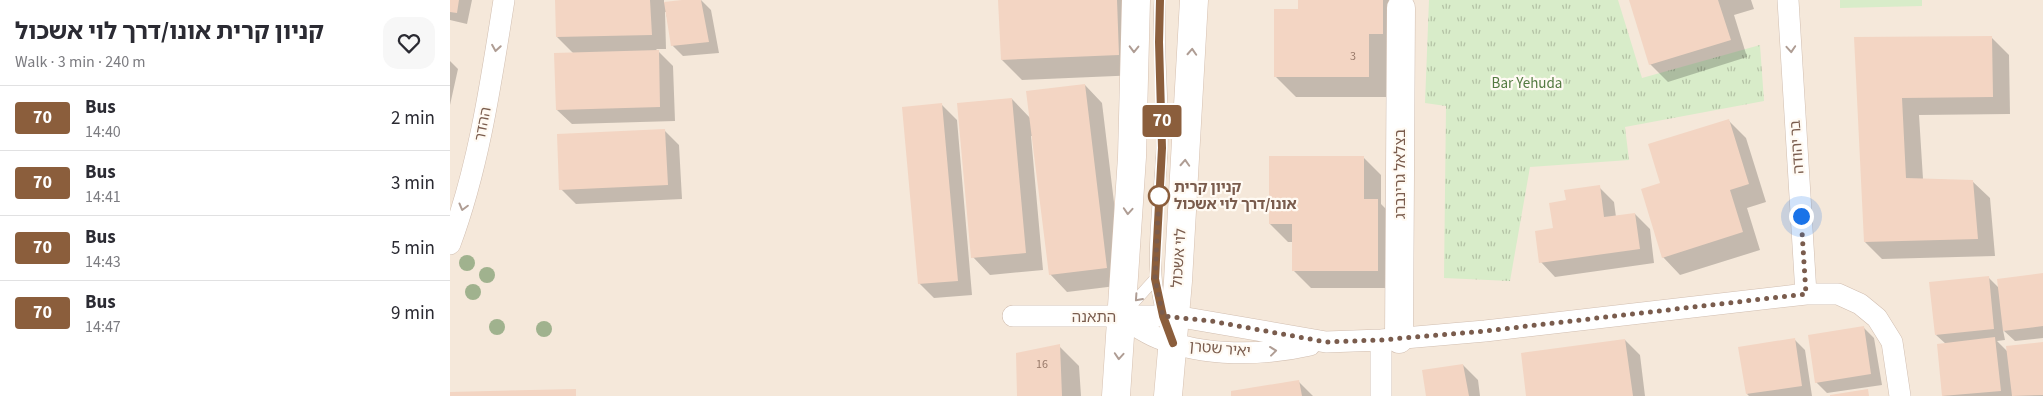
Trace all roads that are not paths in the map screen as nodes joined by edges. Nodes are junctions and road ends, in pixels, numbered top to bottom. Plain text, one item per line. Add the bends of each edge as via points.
1 (504, 0) edge
2 (1136, 0) edge
3 (1160, 0) edge
4 (1194, 0) edge
5 (1788, 0) edge
6 (1401, 8) dead end
7 (450, 244) edge
8 (1155, 279) junction
9 (1806, 294) junction
10 (1013, 316) dead end
11 (1169, 316) junction
12 (1121, 317) junction
13 (1390, 340) junction
14 (1326, 342) junction
15 (1173, 343) junction
16 (1116, 396) edge
17 (1168, 396) edge
18 (1381, 396) edge
19 (1900, 396) edge

1 -> 7 street, ההדר via 481,138
2 -> 12 main road via 1132,157
3 - 8 lane via 1162,148
11 -> 4 main road, לוי אשכול
5 -> 9 street, בר יהודה
6 - 13 main road, בצלאל גרינברג
8 - 11 lane
8 -> 12 lane
9 - 13 street, יאיר שטרן
9 - 19 street, יאיר שטרן via 1838,294 1860,304 1877,318 1892,342
10 - 12 street, התאנה
11 - 12 street, התאנה
11 - 14 street, יאיר שטרן
11 - 15 main road, לוי אשכול
12 - 15 street, יאיר שטרן via 1145,332
12 -> 16 main road
13 - 14 street, יאיר שטרן
13 - 18 street
15 -> 14 street, יאיר שטרן via 1209,351 1261,352
15 - 17 main road, לוי אשכול

